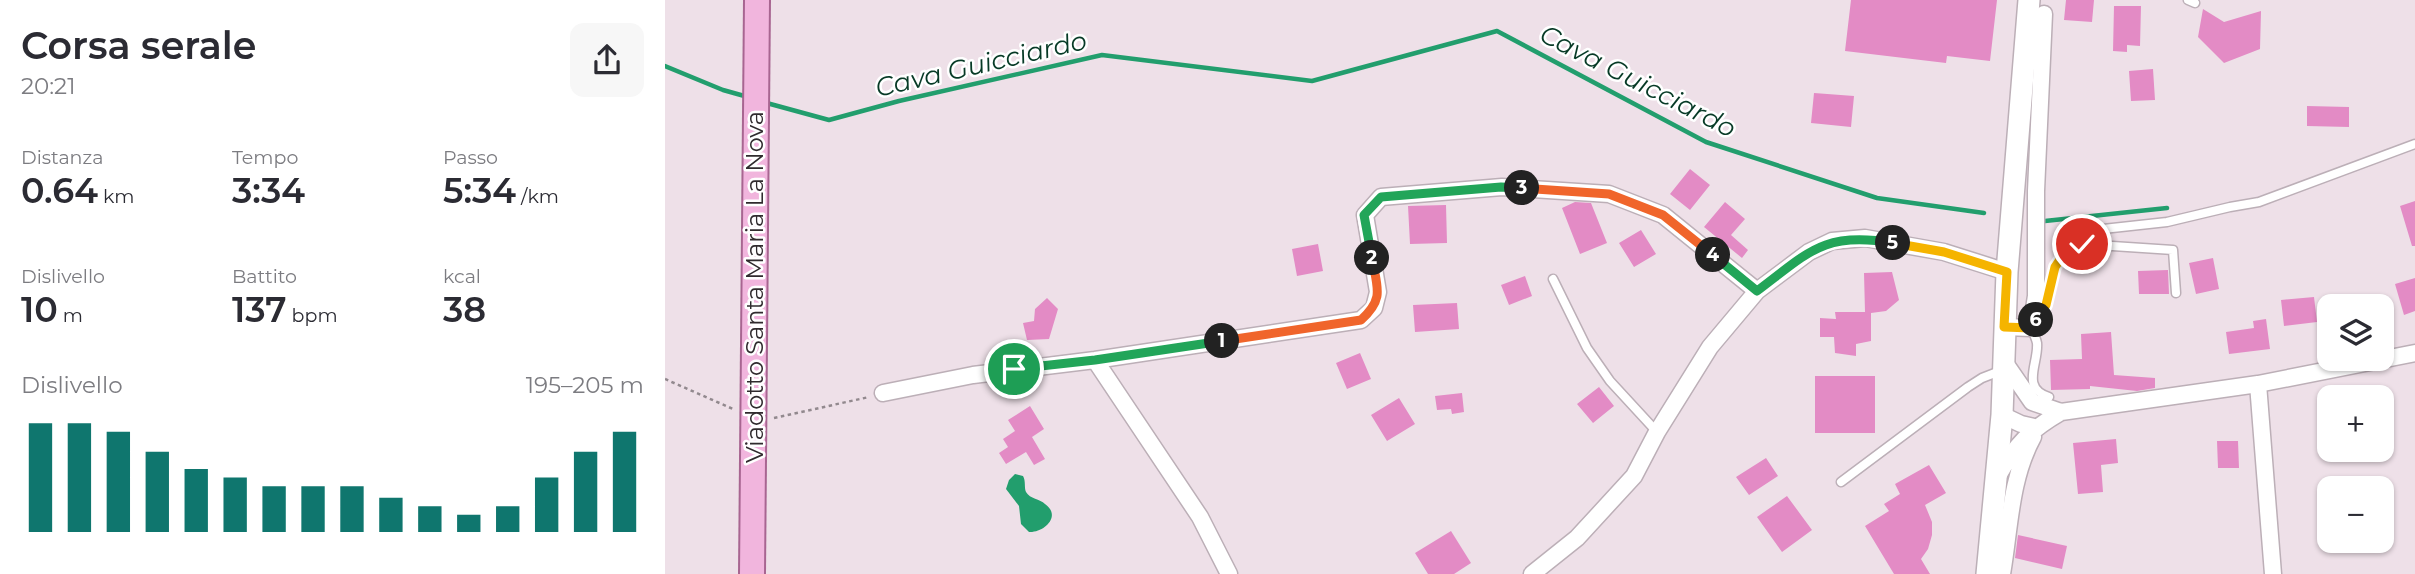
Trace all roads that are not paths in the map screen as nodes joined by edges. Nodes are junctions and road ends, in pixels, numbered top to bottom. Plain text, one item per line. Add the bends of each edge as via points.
1 (757, 0) edge
2 (2037, 7) edge
3 (2415, 144) edge
4 (2082, 244) junction
5 (2007, 272) junction
6 (1553, 279) dead end
7 (1757, 291) junction
8 (2176, 293) dead end
9 (2004, 327) junction
10 (2031, 328) junction
11 (2415, 353) edge
12 (1095, 360) junction
13 (2003, 365) junction
14 (2259, 384) junction
15 (883, 393) dead end
16 (2049, 397) dead end
17 (2032, 402) junction
18 (2061, 412) junction
19 (2002, 415) junction
20 (2040, 424) junction
21 (1657, 432) junction
22 (1995, 481) junction
23 (1841, 482) dead end
24 (752, 574) edge
25 (1229, 574) edge
26 (1532, 574) edge
27 (1987, 574) edge
28 (2001, 574) edge
29 (2273, 574) edge

1 - 24 main road, Viadotto Santa Maria La Nova, bridge
2 - 5 street
2 - 10 street via 2036,296
3 - 4 lane via 2259,202 2167,222 2094,230
4 - 8 lane via 2173,250
4 - 10 lane via 2066,251 2055,267 2046,305
5 - 7 street via 1944,252 1865,238 1832,241 1809,252
5 - 9 street
6 - 21 lane via 1587,348
7 - 12 street via 1663,215 1609,194 1501,187 1381,197 1364,215 1378,292 1374,308 1361,320
7 - 21 street via 1710,347
9 - 10 street
9 - 13 street
10 - 16 lane via 2037,343 2035,386
11 - 14 street
12 - 15 street via 973,375
12 - 25 street via 1199,517
13 - 17 street
13 - 19 street
13 - 23 lane
14 - 18 street
14 - 29 street
17 - 18 street
17 - 19 street
18 - 20 street
19 - 20 street via 2021,424
19 - 22 street
20 - 22 street via 2007,459
20 - 28 street via 2019,471
21 - 26 street via 1634,476 1577,538
22 - 27 street

